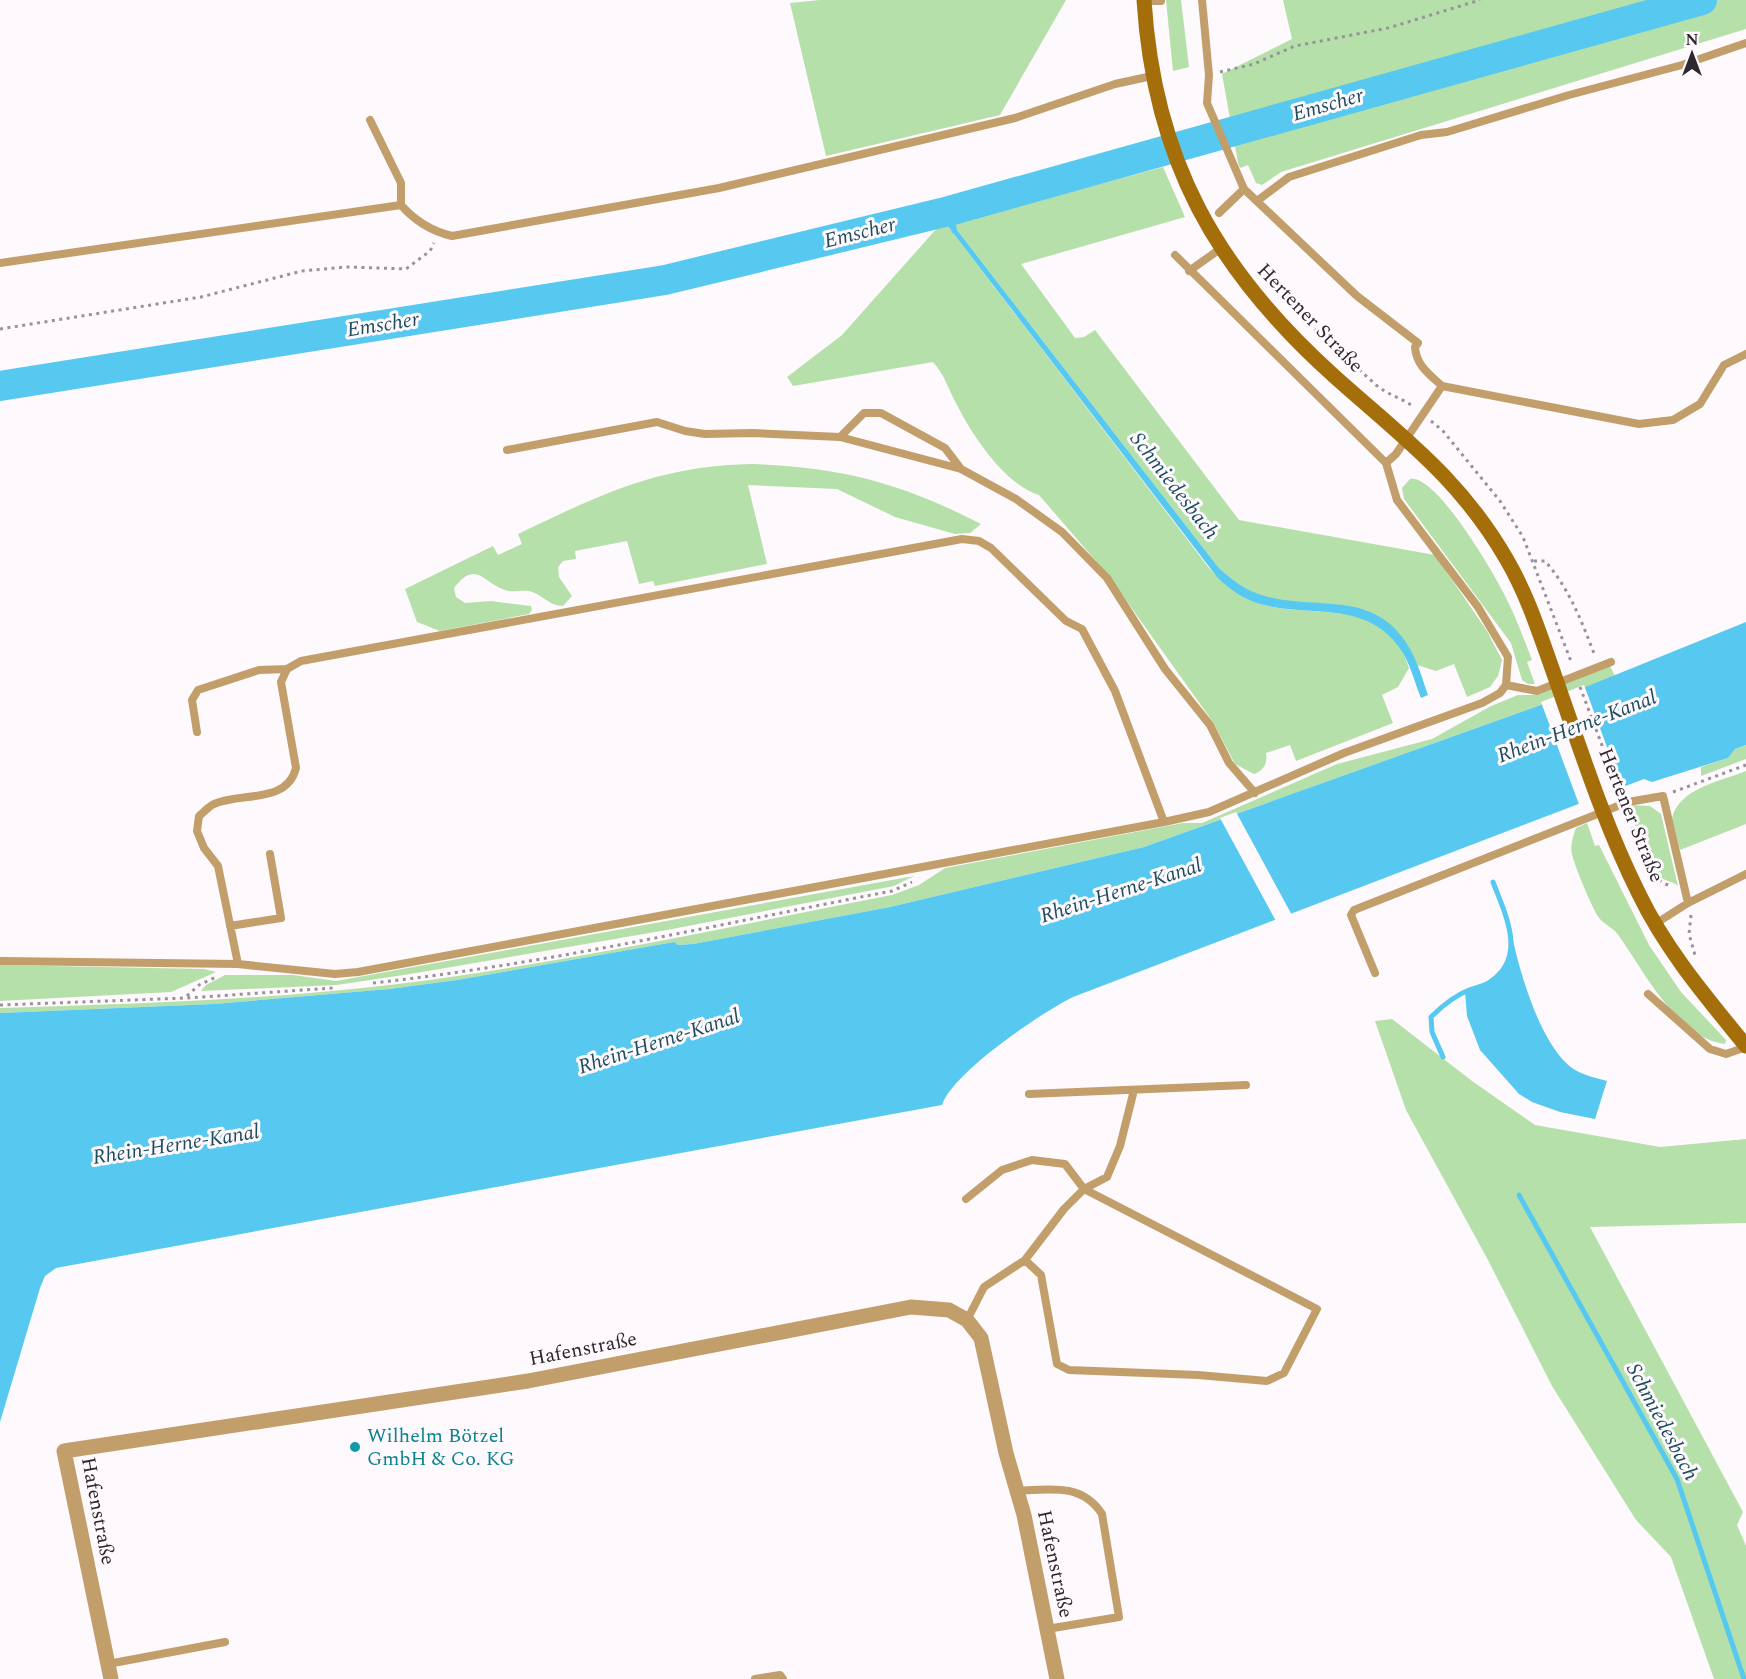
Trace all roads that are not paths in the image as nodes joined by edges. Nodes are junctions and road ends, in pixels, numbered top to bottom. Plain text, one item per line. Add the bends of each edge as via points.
1 (1202, 0) edge
2 (1144, 1) edge
3 (1161, 1) edge
4 (1746, 43) edge
5 (1152, 76) junction
6 (370, 120) dead end
7 (1244, 189) junction
8 (1257, 201) junction
9 (401, 205) junction
10 (1219, 213) dead end
11 (1220, 249) junction
12 (1175, 255) dead end
13 (0, 263) edge
14 (1189, 271) junction
15 (1746, 354) edge
16 (1442, 386) junction
17 (840, 437) junction
18 (1406, 439) junction
19 (507, 450) dead end
20 (1386, 463) junction
21 (961, 469) junction
22 (1611, 662) dead end
23 (287, 669) junction
24 (1506, 686) junction
25 (197, 732) dead end
26 (1255, 793) junction
27 (1164, 822) junction
28 (270, 854) dead end
29 (1746, 874) edge
30 (1688, 903) junction
31 (1655, 924) junction
32 (230, 926) junction
33 (0, 961) edge
34 (238, 964) junction
35 (1375, 973) dead end
36 (1648, 994) dead end
37 (1746, 1047) edge
38 (1246, 1085) dead end
39 (1134, 1090) junction
40 (1029, 1094) dead end
41 (1084, 1189) junction
42 (966, 1199) dead end
43 (1025, 1260) junction
44 (967, 1320) junction
45 (1017, 1491) junction
46 (1047, 1629) junction
47 (225, 1642) dead end
48 (109, 1671) edge
49 (755, 1679) edge
50 (783, 1679) edge
51 (1057, 1679) edge

1 - 7 lane via 1209,75 1207,103
2 - 3 lane
2 - 5 main road, Hertener Straße
4 - 8 lane via 1447,132 1421,135 1289,177
5 - 9 lane via 1114,84 1016,118 719,188 452,236 413,219
5 - 11 main road, Hertener Straße via 1161,116 1188,187
6 - 9 lane via 401,183
7 - 8 lane
7 - 10 lane
8 - 16 lane via 1357,296 1418,343 1415,356
9 - 13 lane
11 - 14 lane
11 - 18 main road, Hertener Straße via 1264,308 1332,375
12 - 14 lane
14 - 20 lane
15 - 16 lane via 1724,365 1700,404 1672,420 1639,424
16 - 18 lane
17 - 19 lane via 705,434 657,422
17 - 21 lane
17 - 21 lane via 864,413 882,413 945,448
18 - 20 lane
18 - 31 main road, Hertener Straße via 1441,470 1485,524 1526,596 1606,819
20 - 24 lane via 1397,500 1478,607 1508,657
21 - 26 lane via 1016,499 1062,532 1107,578 1165,669 1210,725 1228,763
22 - 24 lane via 1537,691
23 - 25 lane via 259,670 198,690 192,700
23 - 27 lane via 301,661 962,539 979,541 1066,621 1082,629 1115,691
23 - 32 lane via 281,682 296,768 293,780 284,789 214,804 199,816 197,831 218,866
24 - 26 lane via 1482,703 1344,753
26 - 27 lane via 1209,812
27 - 34 lane via 358,972 335,974
28 - 32 lane via 281,918
29 - 30 lane
30 - 31 lane
30 - 35 lane via 1662,796 1628,802 1354,910 1352,915
31 - 37 main road, Hertener Straße
32 - 34 lane
33 - 34 lane
36 - 37 lane via 1710,1049 1726,1054
38 - 39 lane
39 - 40 lane
39 - 41 lane via 1120,1146 1107,1177
41 - 42 lane via 1065,1164 1032,1160 1002,1170
41 - 43 lane
41 - 43 lane via 1317,1309 1284,1373 1267,1381 1069,1370 1057,1364 1041,1275
43 - 44 lane via 984,1287
44 - 45 street, Hafenstraße via 981,1338
44 - 48 street, Hafenstraße via 949,1310 911,1307 528,1381 64,1451
45 - 46 street, Hafenstraße
45 - 46 lane via 1081,1493 1102,1514 1119,1617
46 - 51 street, Hafenstraße
47 - 48 lane
49 - 50 lane via 780,1675

